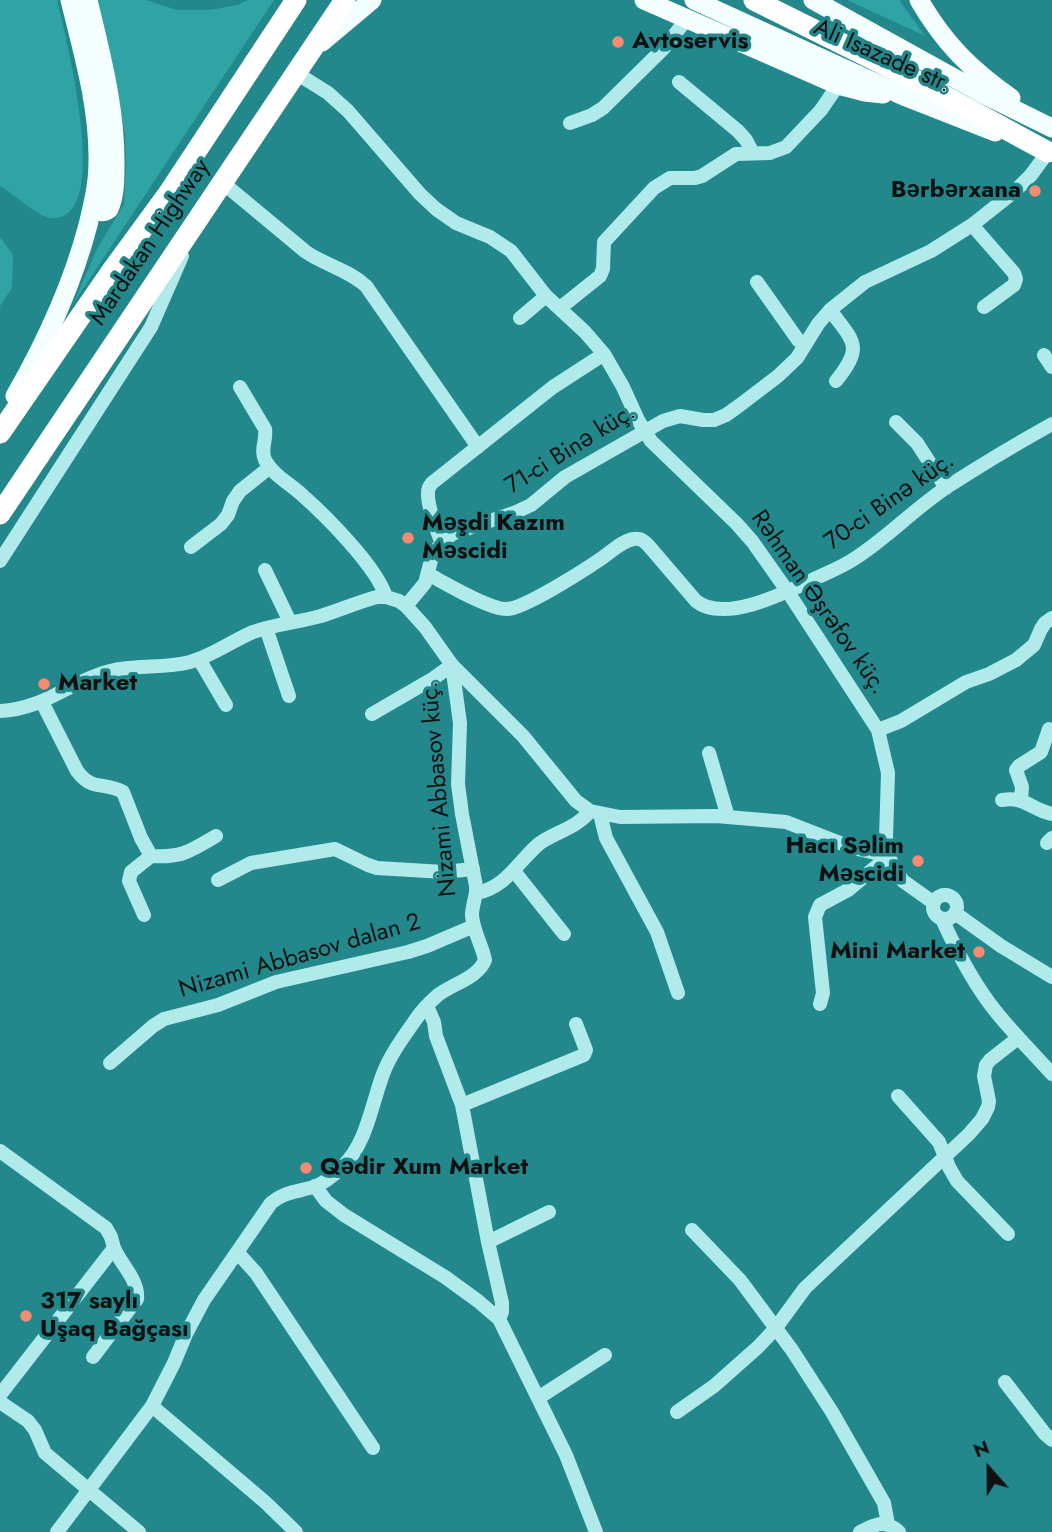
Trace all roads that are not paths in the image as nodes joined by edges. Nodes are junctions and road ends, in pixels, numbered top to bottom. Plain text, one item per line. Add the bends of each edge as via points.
1 (70, 0) edge
2 (88, 0) edge
3 (296, 0) edge
4 (345, 0) edge
5 (372, 0) edge
6 (644, 0) edge
7 (694, 0) edge
8 (754, 0) edge
9 (813, 0) edge
10 (919, 0) edge
11 (686, 20) junction
12 (300, 66) junction
13 (679, 82) dead end
14 (838, 85) junction
15 (906, 97) junction
16 (570, 123) dead end
17 (1052, 127) edge
18 (753, 153) junction
19 (1050, 153) edge
20 (223, 183) junction
21 (95, 197) junction
22 (198, 220) junction
23 (972, 225) junction
24 (757, 282) dead end
25 (546, 296) junction
26 (985, 307) dead end
27 (559, 309) junction
28 (831, 310) junction
29 (520, 318) dead end
30 (805, 345) junction
31 (604, 354) junction
32 (836, 381) dead end
33 (240, 387) dead end
34 (896, 422) dead end
35 (0, 424) edge
36 (1052, 424) edge
37 (644, 431) junction
38 (0, 433) edge
39 (478, 447) junction
40 (270, 467) junction
41 (946, 488) junction
42 (0, 514) edge
43 (442, 543) junction
44 (191, 547) dead end
45 (0, 561) edge
46 (265, 570) dead end
47 (428, 574) junction
48 (788, 592) junction
49 (386, 597) junction
50 (406, 606) junction
51 (1052, 618) edge
52 (290, 622) junction
53 (266, 628) junction
54 (200, 659) junction
55 (452, 665) junction
56 (289, 696) dead end
57 (43, 702) junction
58 (226, 705) dead end
59 (0, 711) edge
60 (373, 714) dead end
61 (1049, 729) dead end
62 (878, 730) junction
63 (709, 753) dead end
64 (1002, 800) dead end
65 (1021, 800) junction
66 (595, 813) junction
67 (1052, 814) edge
68 (728, 817) junction
69 (216, 836) dead end
70 (151, 856) junction
71 (888, 856) junction
72 (473, 869) junction
73 (514, 870) junction
74 (218, 880) dead end
75 (477, 893) junction
76 (934, 903) junction
77 (144, 915) dead end
78 (949, 916) junction
79 (474, 926) junction
80 (564, 934) dead end
81 (1052, 977) edge
82 (678, 993) dead end
83 (820, 1004) dead end
84 (427, 1006) junction
85 (576, 1024) dead end
86 (1018, 1038) junction
87 (110, 1063) dead end
88 (1052, 1074) edge
89 (898, 1096) dead end
90 (462, 1105) junction
91 (0, 1151) edge
92 (945, 1157) junction
93 (315, 1186) junction
94 (549, 1212) dead end
95 (692, 1230) dead end
96 (1008, 1234) dead end
97 (488, 1242) junction
98 (114, 1248) junction
99 (237, 1252) junction
100 (499, 1319) junction
101 (775, 1329) junction
102 (605, 1355) dead end
103 (93, 1357) dead end
104 (1004, 1382) dead end
105 (0, 1395) edge
106 (538, 1398) junction
107 (0, 1402) edge
108 (152, 1406) junction
109 (677, 1412) dead end
110 (1052, 1440) edge
111 (373, 1448) dead end
112 (89, 1490) junction
113 (894, 1528) edge
114 (57, 1532) edge
115 (139, 1532) edge
116 (296, 1532) edge
117 (596, 1532) edge
118 (860, 1532) edge

1 - 21 main road via 95,111
2 - 21 main road via 111,102 116,155 109,209 100,212
3 - 38 highway, Mardakan Highway via 168,194
4 - 12 highway, Mardakan Highway
5 - 12 main road via 334,30
6 - 11 main road
7 - 15 main road, Ali Isazade str.
8 - 19 highway
9 - 17 main road
10 - 17 main road via 934,26 973,70
11 - 14 main road
11 - 16 street via 603,108
12 - 20 highway, Mardakan Highway
12 - 25 street, Rəhman Əşrəfov küç. via 348,111 419,194 456,223 511,251
13 - 18 street via 738,131
14 - 15 main road
14 - 18 street via 786,147
15 - 19 main road, Ali Isazade str.
18 - 27 street via 736,154 702,176 670,178 654,188 604,242 600,276
19 - 23 street, 71-ci Binə küç. via 1015,191
20 - 22 highway, Mardakan Highway
20 - 39 street via 306,252 366,286
21 - 35 main road via 63,300
22 - 42 highway, Mardakan Highway
22 - 45 street via 151,327
23 - 26 street via 1016,279
23 - 28 street, 71-ci Binə küç. via 931,251 865,282
24 - 30 street
25 - 27 street, Rəhman Əşrəfov küç.
25 - 29 street
27 - 31 street, Rəhman Əşrəfov küç.
28 - 30 street, 71-ci Binə küç.
28 - 32 street via 853,347 848,366
30 - 37 street, 71-ci Binə küç. via 778,376 726,415 714,420 680,416
31 - 37 street, Rəhman Əşrəfov küç.
31 - 39 street via 553,387
33 - 40 street via 265,429 263,455
34 - 41 street via 917,443
36 - 41 street, 70-ci Binə küç.
37 - 43 street, 71-ci Binə küç. via 565,477 530,505 452,534
37 - 48 street, Rəhman Əşrəfov küç. via 736,523
39 - 43 street via 428,490
40 - 44 street via 240,491 221,524
40 - 49 street via 345,538 380,581
41 - 48 street, 70-ci Binə küç. via 852,561
43 - 47 street via 433,553
46 - 52 street
47 - 48 street, 70-ci Binə küç. via 510,610 636,538 648,545 702,606 738,607
47 - 50 street
48 - 62 street, Rəhman Əşrəfov küç.
49 - 50 street
49 - 52 street
50 - 55 street, Nizami Abbasov küç.
51 - 62 street via 1034,645 1016,660
52 - 53 street
53 - 54 street
53 - 56 street
54 - 57 street via 110,671
54 - 58 street
55 - 60 street
55 - 66 street via 523,736 576,801
55 - 72 street, Nizami Abbasov küç. via 460,723 458,784
57 - 59 street
57 - 70 street via 84,780 123,792
61 - 65 street via 1041,752 1016,770
62 - 71 street, Rəhman Əşrəfov küç. via 888,773
63 - 68 street
64 - 65 street
65 - 67 street
66 - 68 street via 631,818
66 - 73 street via 538,845
66 - 82 street via 657,932
68 - 71 street via 786,822
69 - 70 street via 186,853
70 - 77 street via 131,872 129,881
71 - 76 street via 903,881
71 - 83 street via 862,880 817,909
72 - 74 street via 377,868 335,849 251,863
72 - 75 street, Nizami Abbasov küç.
73 - 75 street via 493,888
73 - 80 street
75 - 79 street, Nizami Abbasov küç.
76 - 78 street via 934,913
76 - 78 street via 940,896 950,896 957,903
78 - 81 street
78 - 86 street via 953,944 976,984
79 - 84 street, Nizami Abbasov küç. via 484,965
79 - 87 street, Nizami Abbasov dalan 2 via 408,952 276,982 164,1020
84 - 90 street
84 - 93 street, Nizami Abbasov küç. via 384,1071 363,1135 349,1159 327,1181
85 - 90 street via 584,1055
86 - 88 street
86 - 92 street via 986,1065 988,1107
89 - 92 street via 939,1142
90 - 97 street
91 - 98 street via 106,1228
92 - 96 street via 957,1181
92 - 101 street via 805,1288
93 - 99 street, Nizami Abbasov küç. via 279,1196
93 - 100 street via 344,1215 445,1277
94 - 97 street
95 - 101 street via 740,1280
97 - 100 street via 502,1303
98 - 103 street via 136,1285 137,1299
98 - 105 street
99 - 108 street, Nizami Abbasov küç. via 195,1315
99 - 111 street via 256,1273
100 - 106 street
101 - 109 street via 740,1365
101 - 113 street via 832,1412
102 - 106 street
104 - 110 street
106 - 117 street
107 - 112 street via 28,1421 45,1453
108 - 112 street, Nizami Abbasov küç.
108 - 116 street
112 - 114 street, Nizami Abbasov küç.
112 - 115 street
113 - 118 street via 881,1524

